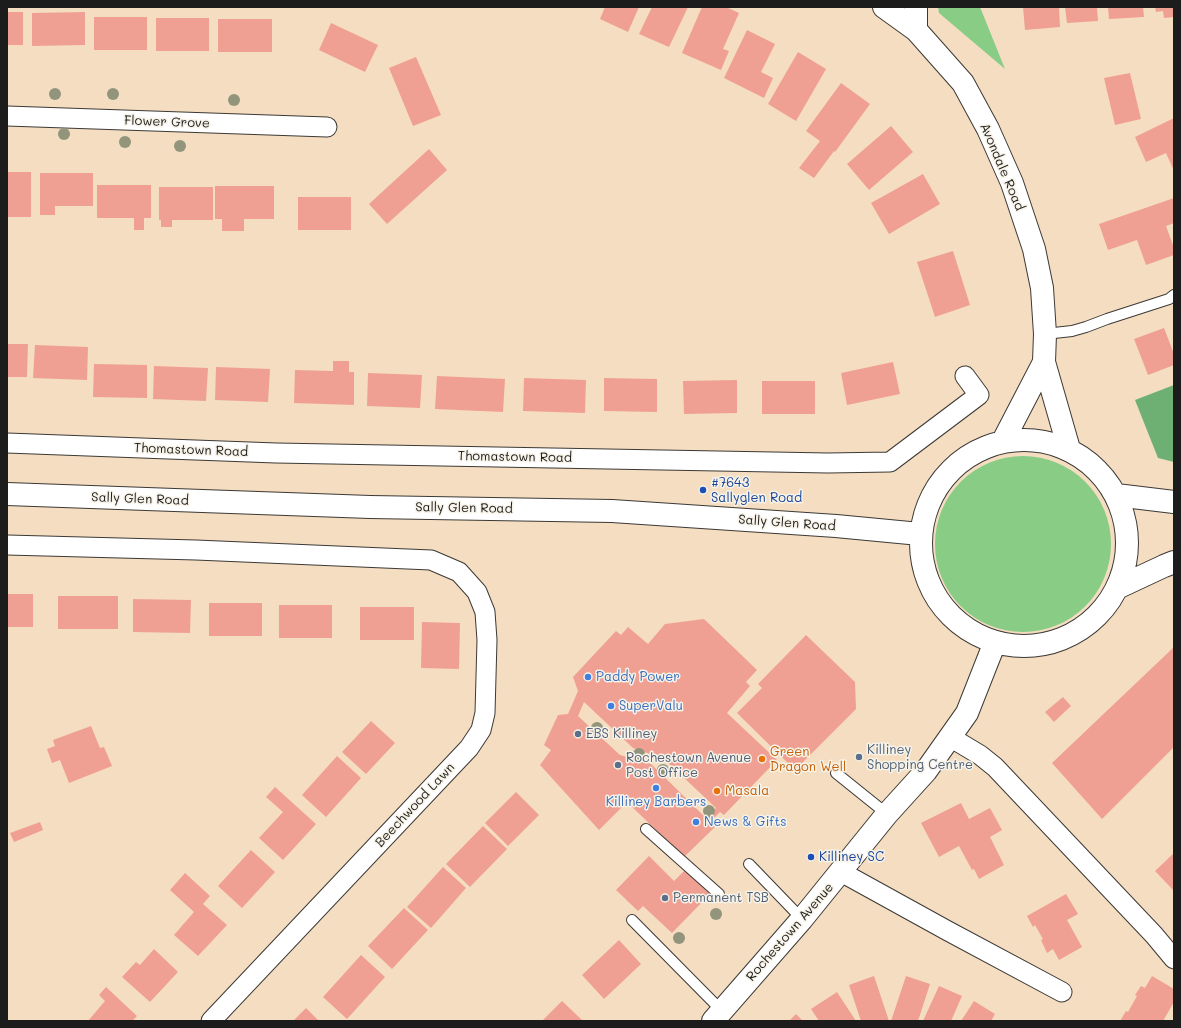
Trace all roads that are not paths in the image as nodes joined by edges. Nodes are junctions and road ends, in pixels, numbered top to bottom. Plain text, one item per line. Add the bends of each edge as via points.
1 (884, 7) edge
2 (916, 7) edge
3 (916, 30) junction
4 (7, 116) edge
5 (327, 127) dead end
6 (1174, 295) edge
7 (1045, 334) junction
8 (1044, 362) junction
9 (965, 376) dead end
10 (1003, 441) junction
11 (7, 443) edge
12 (1069, 449) junction
13 (7, 494) edge
14 (1116, 495) junction
15 (1174, 502) edge
16 (920, 534) junction
17 (7, 545) edge
18 (1174, 562) edge
19 (1117, 588) junction
20 (996, 642) junction
21 (950, 737) junction
22 (836, 773) dead end
23 (887, 814) junction
24 (646, 829) dead end
25 (749, 864) dead end
26 (841, 872) junction
27 (719, 894) dead end
28 (802, 919) junction
29 (632, 920) dead end
30 (1174, 959) edge
31 (1062, 992) dead end
32 (718, 1016) edge
33 (211, 1021) edge

1 - 3 main road, Avondale Road
2 - 3 main road
3 - 7 main road, Avondale Road via 963,83 988,129 1012,183 1034,249 1042,288
4 - 5 street, Flower Grove
6 - 7 lane via 1169,299 1086,327
7 - 8 main road, Avondale Road
8 - 10 main road, Avondale Road
8 - 12 main road, Avondale Road
9 - 11 street, Thomastown Road via 979,394 890,462 284,453
10 - 12 main road via 1036,439
10 - 16 main road via 972,452 946,474 928,502
12 - 14 main road via 1096,468
13 - 16 main road, Sally Glen Road via 370,507 612,511
14 - 15 main road
14 - 19 main road via 1126,526 1127,558
16 - 20 main road via 922,568 935,599 956,622 983,639
17 - 33 street, Beechwood Lawn via 431,560 459,572 478,592 485,612 487,640 481,730 469,748
18 - 19 main road
19 - 20 main road via 1100,615 1074,634 1045,645 1014,647
20 - 21 main road, Rochestown Avenue via 967,713
21 - 23 main road, Rochestown Avenue via 926,771
21 - 30 street via 995,767
22 - 23 lane
23 - 26 main road, Rochestown Avenue
24 - 27 lane
25 - 28 lane
26 - 28 main road, Rochestown Avenue
26 - 31 street
28 - 32 main road, Rochestown Avenue
29 - 32 lane

